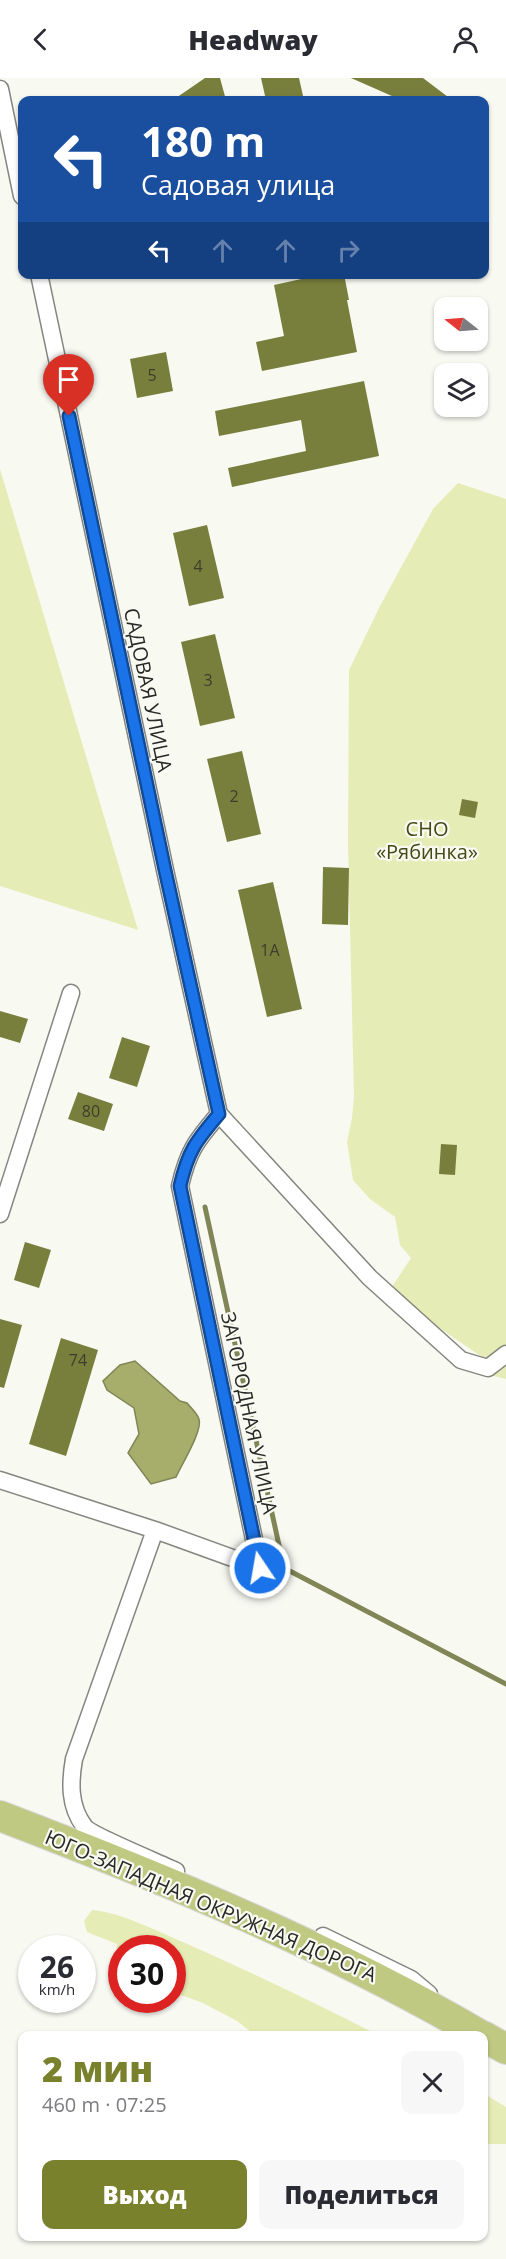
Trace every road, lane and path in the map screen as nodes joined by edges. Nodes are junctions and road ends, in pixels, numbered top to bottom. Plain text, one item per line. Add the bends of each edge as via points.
1 (0, 89) edge
2 (18, 177) edge
3 (40, 279) edge
4 (71, 993) dead end
5 (219, 1114) junction
6 (0, 1214) edge
7 (506, 1354) edge
8 (488, 1368) junction
9 (506, 1373) edge
10 (0, 1480) edge
11 (155, 1530) junction
12 (0, 1816) edge
13 (0, 1835) edge
14 (439, 2031) edge
15 (471, 2031) edge
16 (475, 2031) edge
17 (488, 2042) edge
18 (506, 2061) edge

1 - 2 street
3 - 5 street, САДОВАЯ УЛИЦА
4 - 6 street
5 - 8 street via 370,1278 460,1360
5 - 11 street, ЗАГОРОДНАЯ УЛИЦА via 196,1140 180,1186 260,1568
7 - 8 street
8 - 9 street
10 - 11 street, ЗАГОРОДНАЯ УЛИЦА
11 - 16 street via 74,1759 69,1785 85,1828 411,1979
12 - 15 highway, ЮГО-ЗАПАДНАЯ ОКРУЖНАЯ ДОРОГА via 307,1944 420,1999
13 - 14 highway, ЮГО-ЗАПАДНАЯ ОКРУЖНАЯ ДОРОГА via 265,1945
17 - 18 highway, ЮГО-ЗАПАДНАЯ ОКРУЖНАЯ ДОРОГА

